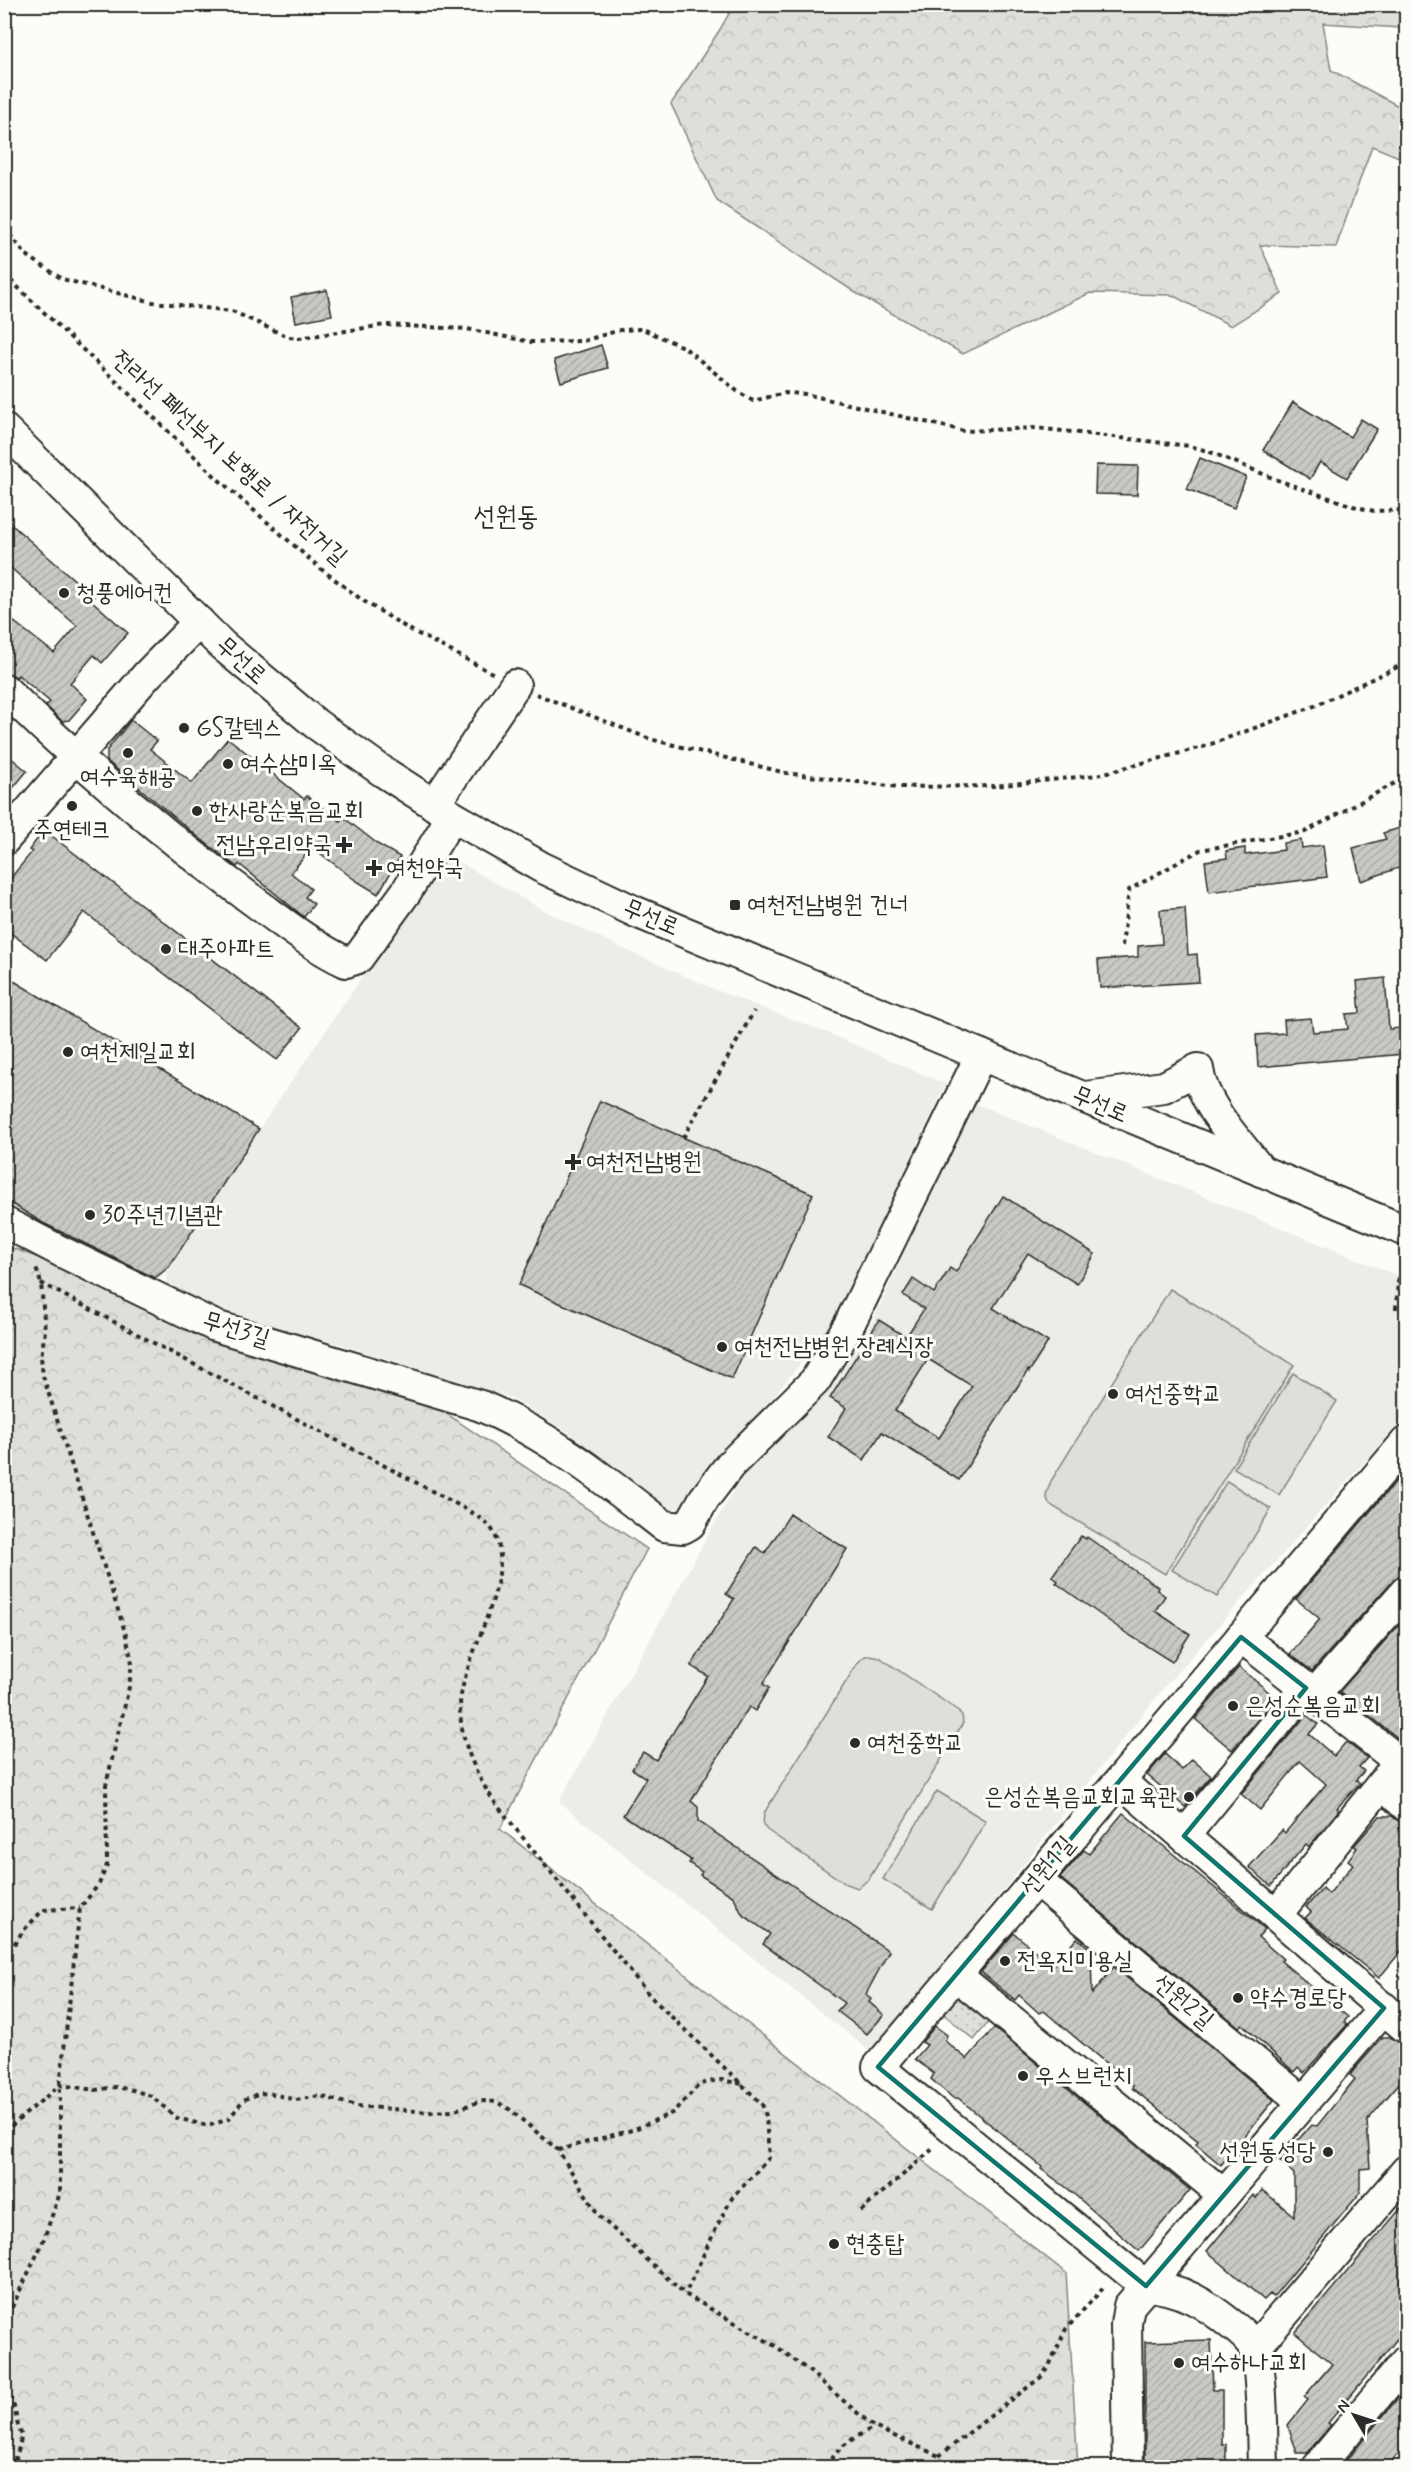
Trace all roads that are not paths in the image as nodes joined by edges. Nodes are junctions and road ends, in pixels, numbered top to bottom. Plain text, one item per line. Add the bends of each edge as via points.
1 (4, 429) edge
2 (199, 622) junction
3 (515, 684) road end
4 (4, 689) edge
5 (75, 758) junction
6 (443, 810) junction
7 (4, 840) edge
8 (981, 1055) junction
9 (1083, 1097) junction
10 (1261, 1171) junction
11 (4, 1222) edge
12 (1407, 1232) edge
13 (1407, 1442) edge
14 (1407, 1591) edge
15 (1241, 1637) junction
16 (1310, 1691) junction
17 (1396, 1767) edge
18 (1120, 1781) junction
19 (1407, 1806) edge
20 (1184, 1836) junction
21 (1036, 1880) junction
22 (1276, 1915) junction
23 (956, 1975) junction
24 (1384, 2008) junction
25 (1407, 2028) edge
26 (1303, 2102) junction
27 (1407, 2171) edge
28 (1224, 2195) junction
29 (1146, 2286) junction
30 (1254, 2349) junction
31 (1407, 2361) edge
32 (1128, 2468) edge
33 (1263, 2468) edge
34 (1317, 2468) edge

1 - 2 street, 무선로
2 - 5 street
2 - 6 street, 무선로 via 316,724
3 - 6 street
4 - 5 street
5 - 6 street via 181,847 283,922 346,962 358,958 399,901
5 - 7 street
6 - 8 street, 무선로 via 541,867 636,912
8 - 9 street, 무선로
8 - 11 street, 무선3길 via 849,1325 815,1381 730,1465 690,1524 682,1528 664,1526 556,1445 512,1419 481,1406 205,1322
9 - 10 street, 무선로
9 - 10 street via 1164,1087 1198,1069 1207,1098
10 - 12 street, 무선로
13 - 15 street, 선원1길
14 - 16 street
15 - 16 street
15 - 18 street, 선원1길
16 - 17 street
16 - 20 street
17 - 19 street
17 - 22 street
18 - 20 street
18 - 21 street, 선원1길
20 - 22 street
21 - 23 street, 선원1길
21 - 26 street, 선원2길
22 - 24 street
23 - 28 street
23 - 29 street, 선원1길 via 878,2067
24 - 25 street
24 - 26 street
26 - 28 street
27 - 30 street
28 - 29 street
29 - 30 street via 1176,2290 1198,2300 1237,2329
29 - 32 street via 1129,2306 1126,2324
30 - 33 street
31 - 34 street

